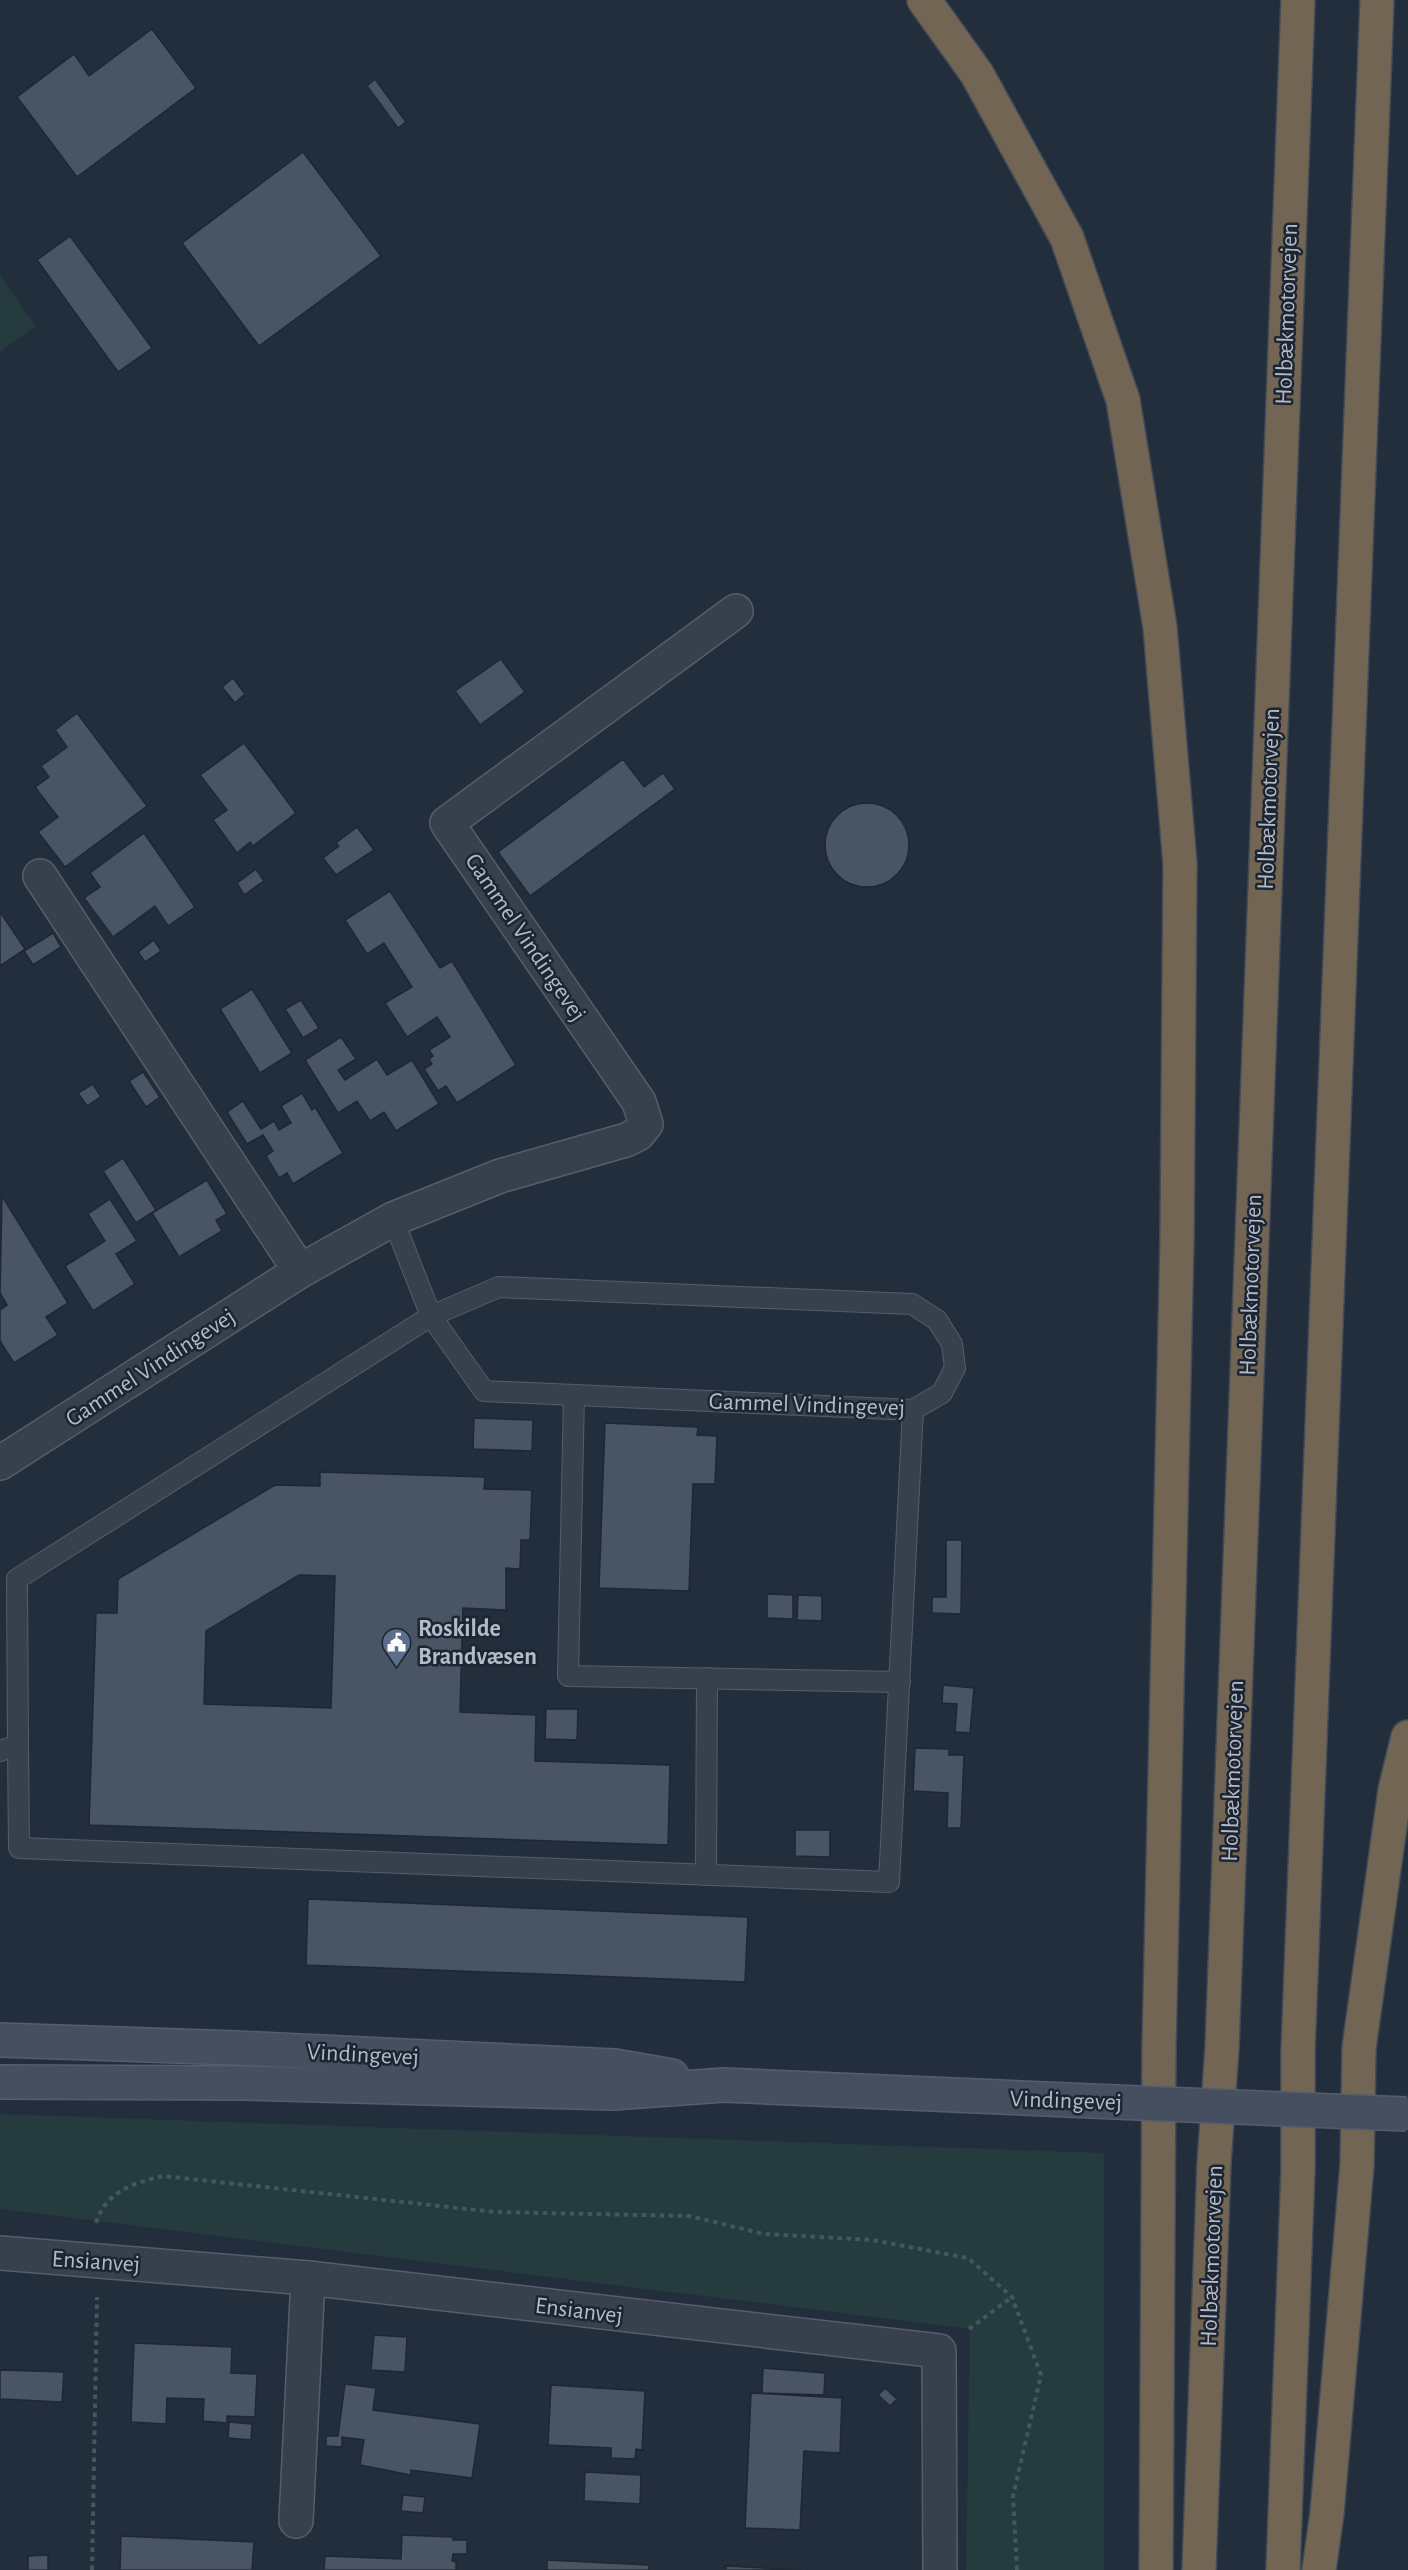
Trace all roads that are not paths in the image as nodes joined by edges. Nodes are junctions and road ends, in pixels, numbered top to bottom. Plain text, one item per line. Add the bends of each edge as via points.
1 (924, 0) edge
2 (1298, 0) edge
3 (1377, 0) edge
4 (736, 611) dead end
5 (40, 876) dead end
6 (393, 1219) junction
7 (300, 1271) junction
8 (431, 1316) junction
9 (574, 1395) junction
10 (914, 1410) junction
11 (0, 1462) edge
12 (707, 1678) junction
13 (900, 1682) junction
14 (1408, 1737) edge
15 (9, 1748) edge
16 (706, 1875) junction
17 (0, 2040) edge
18 (0, 2082) edge
19 (724, 2085) junction
20 (1407, 2114) edge
21 (0, 2253) edge
22 (308, 2278) junction
23 (296, 2521) dead end
24 (940, 2570) edge
25 (1156, 2570) edge
26 (1199, 2570) edge
27 (1283, 2570) edge
28 (1319, 2570) edge

1 - 25 highway via 976,74 1067,238 1123,400 1160,627 1180,864 1177,1239 1160,2036
2 - 26 highway, Holbækmotorvejen
3 - 27 highway via 1298,2051 1298,2170
4 - 6 street, Gammel Vindingevej via 447,823 639,1102 646,1124 626,1140 500,1176
5 - 7 street
6 - 7 street, Gammel Vindingevej
6 - 8 lane, Gammel Vindingevej
7 - 11 street, Gammel Vindingevej
8 - 9 lane, Gammel Vindingevej via 484,1391
8 - 10 lane, Gammel Vindingevej via 499,1287 912,1304 937,1320 952,1344 955,1368 942,1394
8 - 15 lane via 17,1579
9 - 10 lane, Gammel Vindingevej
9 - 12 lane via 568,1676
10 - 13 lane
12 - 13 lane
12 - 16 lane
13 - 16 lane via 889,1882
14 - 28 highway via 1395,1790 1359,2048 1357,2165
15 - 16 lane via 19,1848
17 - 19 main road, Vindingevej via 615,2066
18 - 19 main road, Vindingevej via 243,2083 613,2093
19 - 20 main road, Vindingevej, bridge
21 - 22 street, Ensianvej
22 - 23 street
22 - 24 street, Ensianvej via 939,2351

